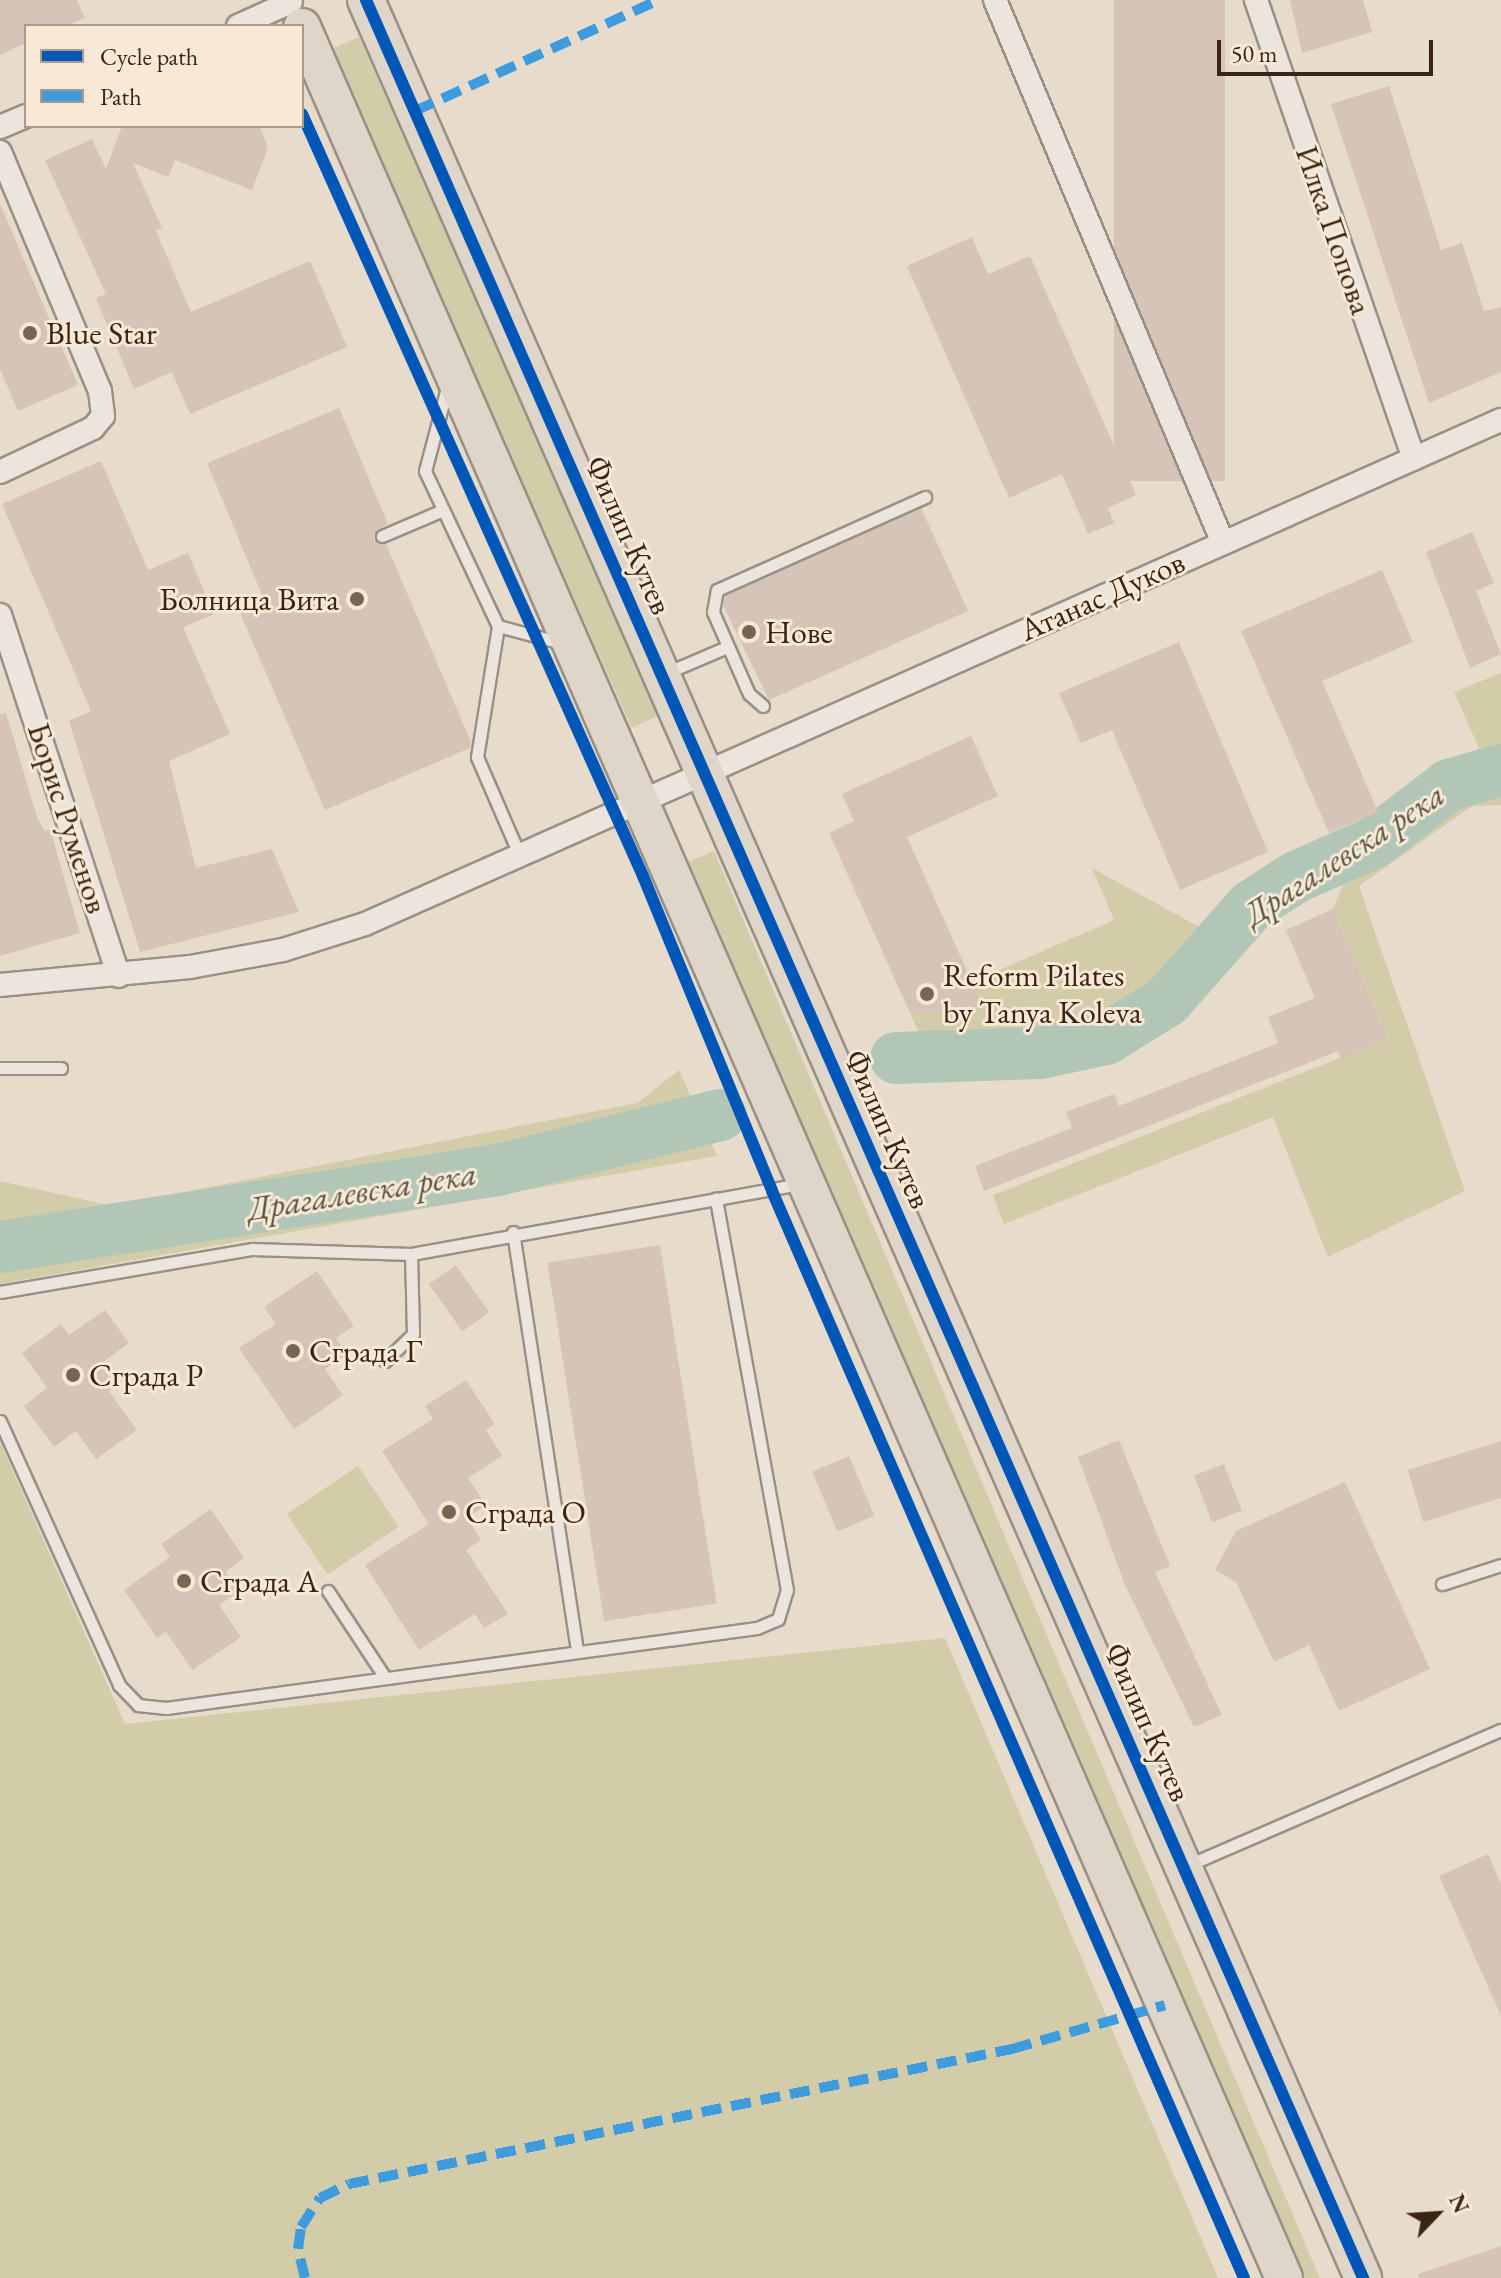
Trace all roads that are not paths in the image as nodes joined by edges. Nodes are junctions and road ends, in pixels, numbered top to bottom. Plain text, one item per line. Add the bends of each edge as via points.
1 (366, 0) edge
2 (995, 0) edge
3 (1256, 0) edge
4 (296, 11) edge
5 (246, 24) edge
6 (304, 29) edge
7 (24, 117) edge
8 (0, 127) edge
9 (0, 152) edge
10 (451, 368) junction
11 (1501, 420) edge
12 (1414, 459) junction
13 (0, 472) edge
14 (925, 497) dead end
15 (443, 510) junction
16 (382, 536) dead end
17 (1223, 543) junction
18 (0, 615) edge
19 (498, 626) junction
20 (572, 646) junction
21 (727, 647) junction
22 (662, 675) junction
23 (763, 706) dead end
24 (703, 771) junction
25 (639, 800) junction
26 (519, 854) junction
27 (119, 976) junction
28 (0, 985) edge
29 (0, 1068) edge
30 (61, 1068) dead end
31 (806, 1182) junction
32 (716, 1198) junction
33 (513, 1232) junction
34 (411, 1254) junction
35 (0, 1292) edge
36 (385, 1361) dead end
37 (0, 1421) edge
38 (1501, 1565) edge
39 (1442, 1584) dead end
40 (328, 1591) dead end
41 (577, 1651) junction
42 (384, 1676) junction
43 (1501, 1730) edge
44 (1183, 1867) junction
45 (1284, 2278) edge
46 (1363, 2278) edge

1 - 22 main road, Филип Кутев
2 - 17 street
3 - 12 street, Илка Попова
4 - 5 street
6 - 10 main road
7 - 8 street
9 - 13 street via 100,391 103,416 93,428
10 - 15 lane via 425,471
10 - 20 main road
11 - 12 street, Атанас Дуков
12 - 17 street, Атанас Дуков
14 - 21 lane via 724,584 711,604
15 - 16 lane
15 - 19 lane
17 - 24 street, Атанас Дуков
18 - 27 street, Борис Руменов
19 - 20 lane
19 - 26 lane via 477,757
20 - 25 main road
21 - 22 lane
21 - 23 lane via 749,694
22 - 24 main road, Филип Кутев
24 - 25 street, Атанас Дуков
24 - 44 main road, Филип Кутев
25 - 26 street, Атанас Дуков
25 - 31 main road
26 - 27 street, Атанас Дуков via 365,924 283,950
27 - 28 street, Атанас Дуков
29 - 30 lane
31 - 32 lane
31 - 45 main road
32 - 33 lane
32 - 41 lane via 787,1590 778,1619 757,1628
33 - 34 lane
33 - 41 lane
34 - 35 lane via 252,1249
34 - 36 lane via 413,1334
37 - 42 lane via 119,1685 138,1705 166,1708
38 - 39 lane
40 - 42 lane
41 - 42 lane
43 - 44 lane
44 - 46 main road, Филип Кутев

